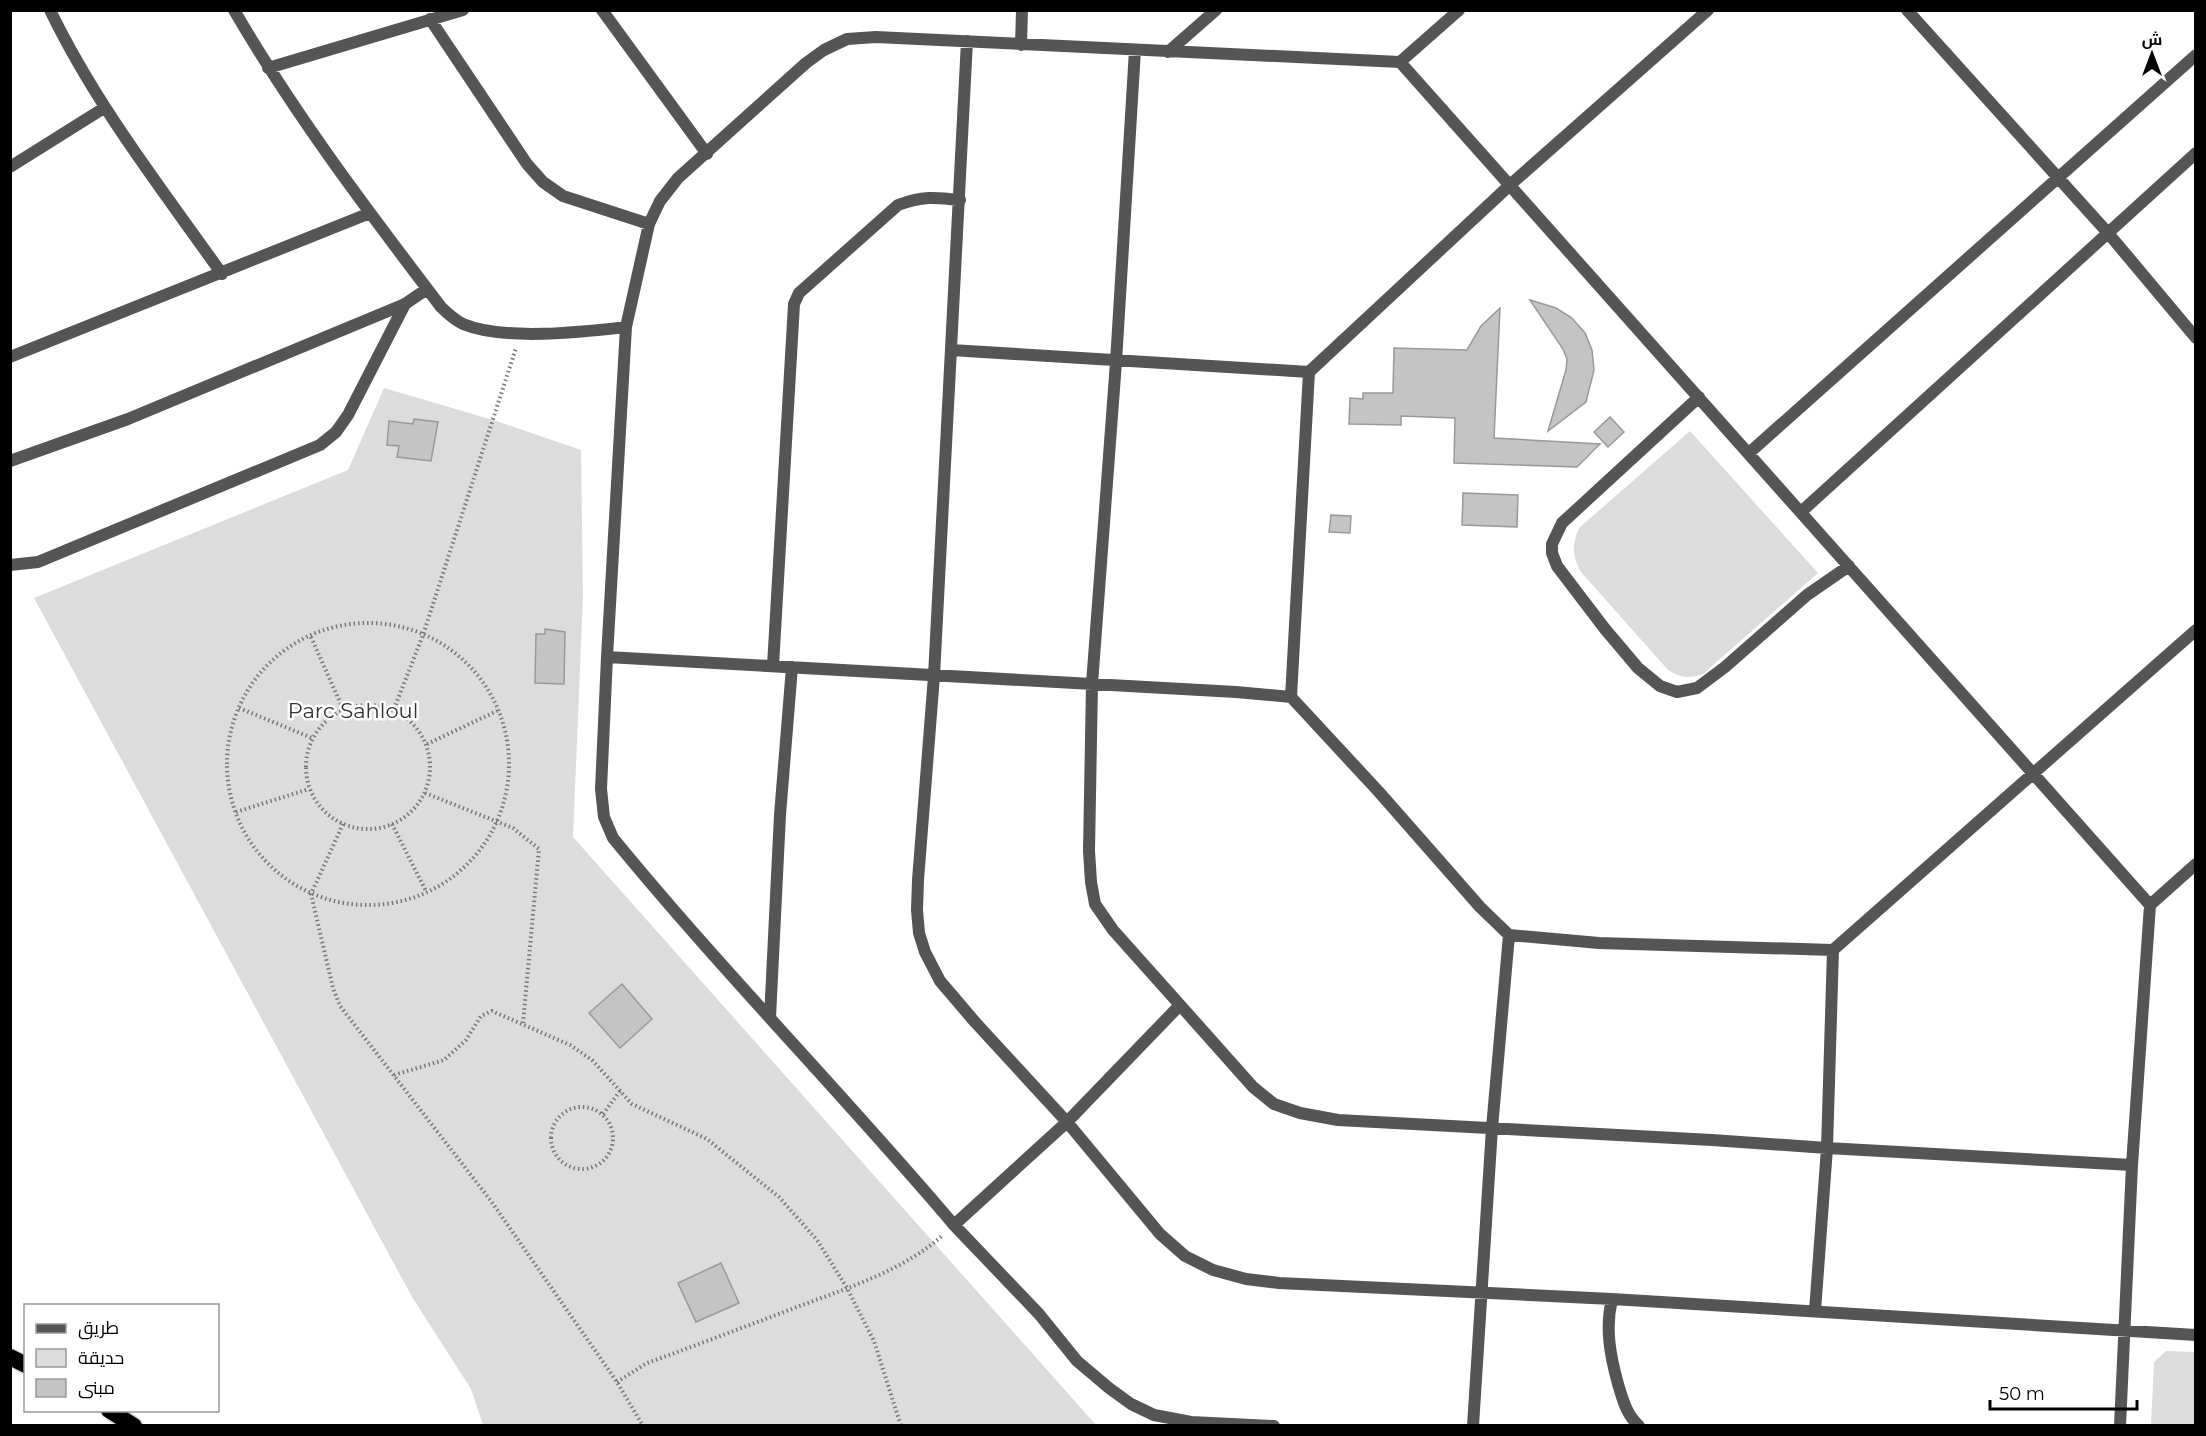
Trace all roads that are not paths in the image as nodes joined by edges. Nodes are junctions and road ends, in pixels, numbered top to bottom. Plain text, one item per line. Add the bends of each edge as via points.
1 (50, 10) edge
2 (234, 10) edge
3 (463, 10) edge
4 (602, 10) edge
5 (1022, 10) edge
6 (1216, 10) edge
7 (1459, 10) edge
8 (1708, 10) edge
9 (1908, 10) edge
10 (430, 19) junction
11 (967, 41) junction
12 (1021, 45) junction
13 (1135, 50) junction
14 (1168, 52) junction
15 (2196, 55) edge
16 (1400, 62) junction
17 (268, 68) junction
18 (104, 108) junction
19 (2196, 153) edge
20 (707, 154) junction
21 (10, 167) edge
22 (2056, 178) junction
23 (1510, 185) junction
24 (960, 200) junction
25 (370, 213) junction
26 (649, 224) junction
27 (2108, 233) junction
28 (222, 274) junction
29 (427, 289) junction
30 (405, 304) junction
31 (626, 327) junction
32 (2196, 338) edge
33 (951, 350) junction
34 (10, 357) edge
35 (1116, 362) junction
36 (1310, 372) junction
37 (1699, 398) junction
38 (1749, 453) junction
39 (10, 462) edge
40 (1801, 512) junction
41 (10, 565) edge
42 (1849, 566) junction
43 (2196, 630) edge
44 (607, 657) junction
45 (773, 666) junction
46 (792, 667) junction
47 (934, 676) junction
48 (1092, 684) junction
49 (1291, 697) junction
50 (2033, 773) junction
51 (2196, 864) edge
52 (2150, 905) junction
53 (1509, 935) junction
54 (1833, 950) junction
55 (1180, 1005) junction
56 (770, 1018) junction
57 (1067, 1122) junction
58 (1492, 1128) junction
59 (1827, 1148) junction
60 (2132, 1165) junction
61 (954, 1225) junction
62 (1482, 1292) junction
63 (1612, 1299) junction
64 (1815, 1311) junction
65 (2124, 1331) junction
66 (2196, 1335) edge
67 (10, 1357) edge
68 (24, 1364) edge
69 (113, 1412) edge
70 (134, 1425) edge
71 (1274, 1425) edge
72 (1473, 1425) edge
73 (1639, 1425) edge
74 (2120, 1425) edge

1 - 18 street
2 - 17 street
3 - 10 street
4 - 20 street
5 - 12 street
6 - 14 street
7 - 16 street
8 - 23 street
9 - 22 street
10 - 17 street
10 - 26 street via 543,182 563,196
11 - 12 street
11 - 20 street via 847,39 806,63
11 - 24 street
12 - 13 street
13 - 14 street
13 - 35 street
14 - 16 street
15 - 22 street
16 - 23 street
17 - 25 street
18 - 21 street
18 - 28 street
19 - 27 street
20 - 26 street via 678,178
22 - 27 street
22 - 38 street
23 - 36 street
23 - 37 street
24 - 33 street
24 - 45 street via 929,196 898,205 807,284 794,304
25 - 28 street
25 - 29 street
26 - 31 street
27 - 32 street
27 - 40 street
28 - 34 street
29 - 30 street
29 - 31 street via 441,307 462,323 478,329 577,333
30 - 39 street via 128,419
30 - 41 street via 348,415 320,445 38,562
31 - 44 street
33 - 35 street
33 - 47 street
35 - 36 street
35 - 48 street
36 - 49 street
37 - 38 street
37 - 42 street via 1562,523 1552,544 1562,573 1638,668 1660,686 1677,692 1697,688 1807,594
38 - 40 street
40 - 42 street
42 - 50 street
43 - 50 street
44 - 45 street
44 - 56 street via 602,789 604,817 613,838
45 - 46 street
46 - 47 street
46 - 56 street
47 - 48 street
47 - 57 street via 918,880 919,933 940,981
48 - 49 street
48 - 55 street via 1089,850 1095,904
49 - 53 street
50 - 52 street
50 - 54 street
51 - 52 street
52 - 60 street
53 - 54 street via 1599,943
53 - 58 street
54 - 59 street
55 - 57 street
55 - 58 street via 1253,1087 1274,1104 1338,1120
56 - 61 street via 883,1140
57 - 61 street
57 - 62 street via 1160,1234 1185,1256 1213,1270 1279,1283
58 - 59 street
58 - 62 street
59 - 60 street
59 - 64 street
60 - 65 street
61 - 71 street via 1039,1314 1077,1361 1131,1404 1154,1415 1191,1422
62 - 63 street
62 - 72 street
63 - 64 street
63 - 73 street via 1608,1315 1612,1363 1626,1410
64 - 65 street
65 - 66 street
65 - 74 street
67 - 68 highway
69 - 70 highway

